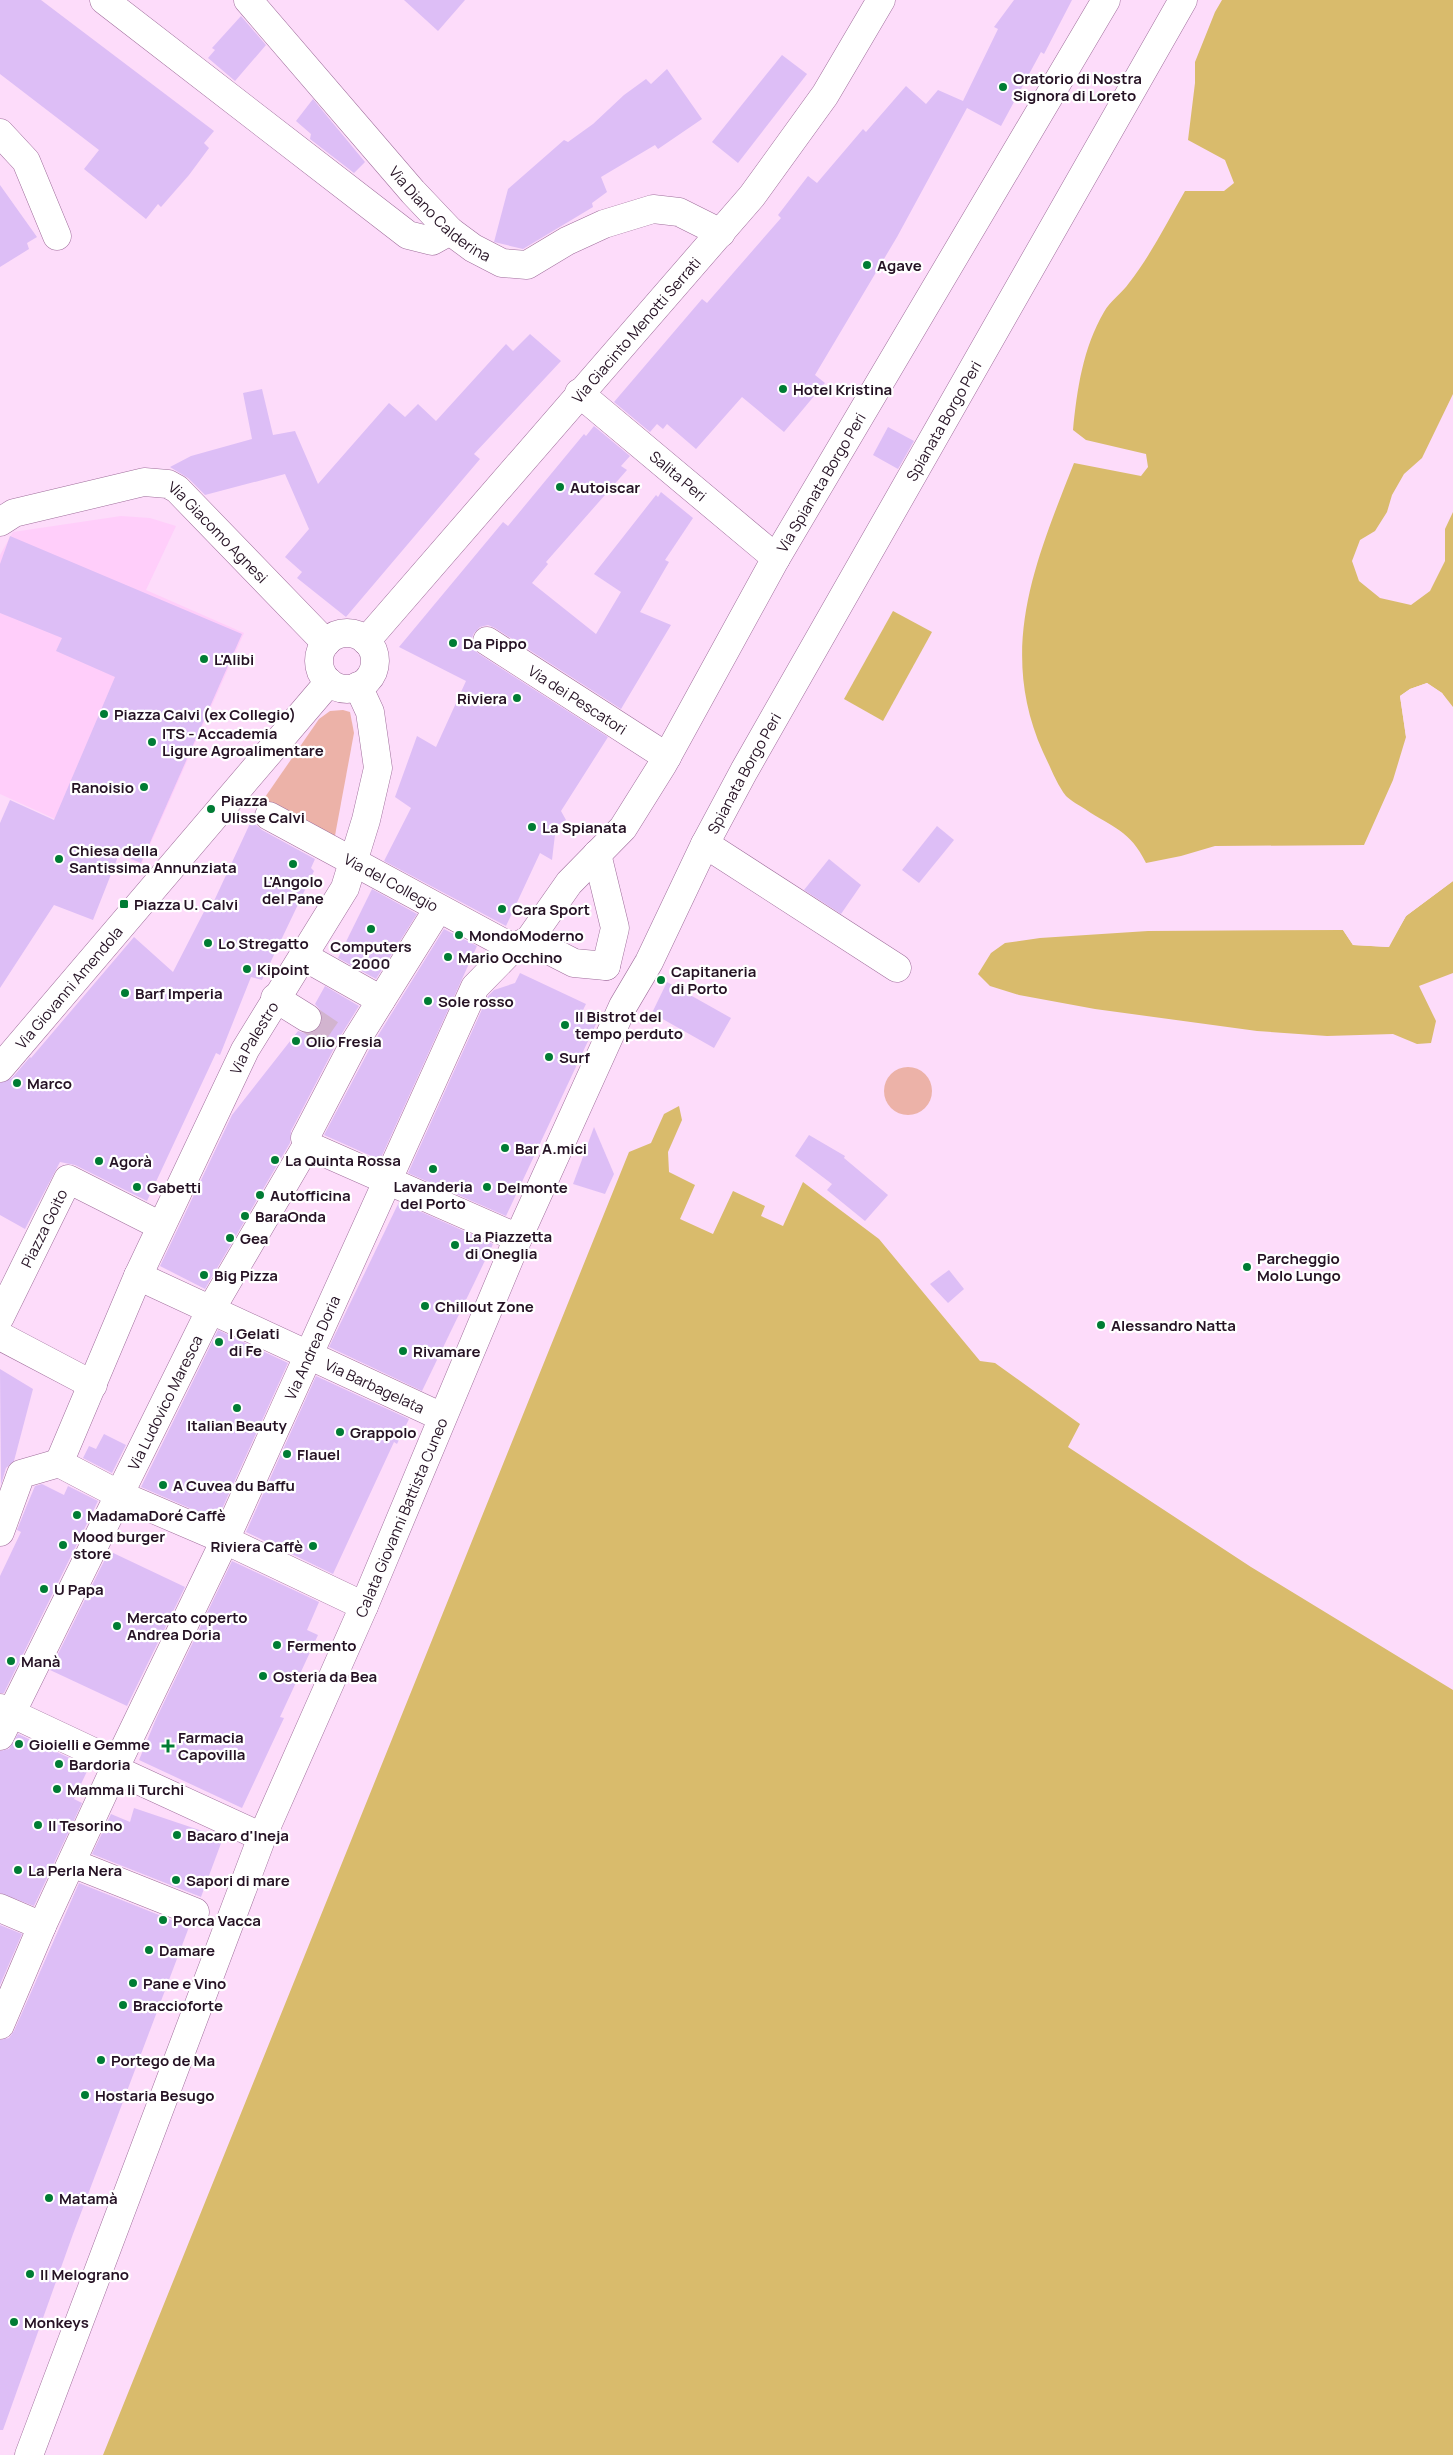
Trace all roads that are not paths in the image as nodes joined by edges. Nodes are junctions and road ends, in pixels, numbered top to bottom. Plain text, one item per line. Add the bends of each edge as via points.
1 (104, 0) edge
2 (248, 0) edge
3 (881, 0) edge
4 (1106, 0) edge
5 (1183, 0) edge
6 (0, 132) edge
7 (450, 231) junction
8 (721, 233) junction
9 (57, 236) dead end
10 (579, 393) junction
11 (0, 522) edge
12 (776, 558) junction
13 (366, 641) junction
14 (488, 641) dead end
15 (326, 643) junction
16 (329, 682) junction
17 (358, 686) junction
18 (667, 757) junction
19 (269, 816) dead end
20 (705, 844) junction
21 (597, 854) junction
22 (353, 863) junction
23 (438, 910) junction
24 (521, 944) junction
25 (303, 956) junction
26 (606, 966) junction
27 (897, 968) dead end
28 (274, 998) junction
29 (381, 1000) junction
30 (623, 1006) junction
31 (307, 1018) tunnel mouth
32 (0, 1068) edge
33 (307, 1145) junction
34 (388, 1179) junction
35 (162, 1226) junction
36 (518, 1238) junction
37 (138, 1276) junction
38 (210, 1311) junction
39 (0, 1317) edge
40 (0, 1336) edge
41 (308, 1353) junction
42 (93, 1385) junction
43 (442, 1417) junction
44 (59, 1463) junction
45 (118, 1494) junction
46 (0, 1532) edge
47 (225, 1540) junction
48 (364, 1606) junction
49 (5, 1718) edge
50 (113, 1767) junction
51 (262, 1837) junction
52 (72, 1863) junction
53 (0, 1908) edge
54 (195, 1912) dead end
55 (42, 1926) junction
56 (0, 2025) edge
57 (29, 2455) edge

1 - 7 street via 408,235 432,241
2 - 7 street, Via Diano Calderina
3 - 8 street, Via Giacinto Menotti Serrati via 825,95
4 - 12 street, Via Spianata Borgo Peri
5 - 20 street, Spianata Borgo Peri
6 - 9 street via 26,161
7 - 8 street, Via Diano Calderina via 502,263 527,265 604,224 653,209 679,212
8 - 10 street, Via Giacinto Menotti Serrati
10 - 12 street, Salita Peri
10 - 13 street, Via Giacinto Menotti Serrati
11 - 15 street, Via Giacomo Agnesi via 14,513 144,482 168,484 177,489
12 - 18 street, Via Spianata Borgo Peri
13 - 15 street via 350,633 333,637
13 - 17 street via 372,649 374,666 371,675
14 - 18 street, Via dei Pescatori
15 - 16 street via 321,650 320,668
16 - 17 street via 343,689
16 - 32 street, Via Giovanni Amendola
17 - 22 street, Via Palestro via 370,712 378,768
18 - 21 street, Via Spianata Borgo Peri via 623,828
19 - 22 street, Via del Collegio
20 - 27 street
20 - 30 street, Spianata Borgo Peri via 649,962
21 - 24 street, Via Andrea Doria via 569,883
21 - 26 street via 615,928
22 - 23 street, Via del Collegio
22 - 25 street, Via Palestro via 345,888
23 - 24 street, Via del Collegio
23 - 29 street
24 - 26 street, Via del Collegio via 574,964
24 - 34 street, Via Andrea Doria via 475,987
25 - 28 street, Via Palestro
25 - 29 street
26 - 30 street
28 - 31 street
28 - 35 street, Via Palestro via 245,1050
29 - 33 street via 346,1044 304,1138
30 - 36 street, Calata Giovanni Battista Cuneo
33 - 34 street
33 - 38 street, Via Ludovico Maresca
34 - 36 street
34 - 41 street, Via Andrea Doria
35 - 37 street, Via Palestro
35 - 39 street, Piazza Goito via 68,1179
36 - 43 street, Calata Giovanni Battista Cuneo
37 - 38 street, Via Barbagelata
37 - 42 street, Via Palestro
38 - 41 street, Via Barbagelata
38 - 45 street, Via Ludovico Maresca
40 - 42 street
41 - 43 street, Via Barbagelata
41 - 47 street, Via Andrea Doria
42 - 44 street, Via Palestro
43 - 48 street, Calata Giovanni Battista Cuneo
44 - 45 street
44 - 46 street via 21,1474
45 - 47 street
45 - 49 street, Via Ludovico Maresca
47 - 48 street
47 - 50 street, Via Andrea Doria
48 - 51 street, Calata Giovanni Battista Cuneo
49 - 50 street
50 - 51 street
50 - 52 street, Via Andrea Doria
51 - 57 street, Calata Giovanni Battista Cuneo
52 - 54 street
52 - 55 street, Via Andrea Doria
53 - 55 street
55 - 56 street, Via Andrea Doria

